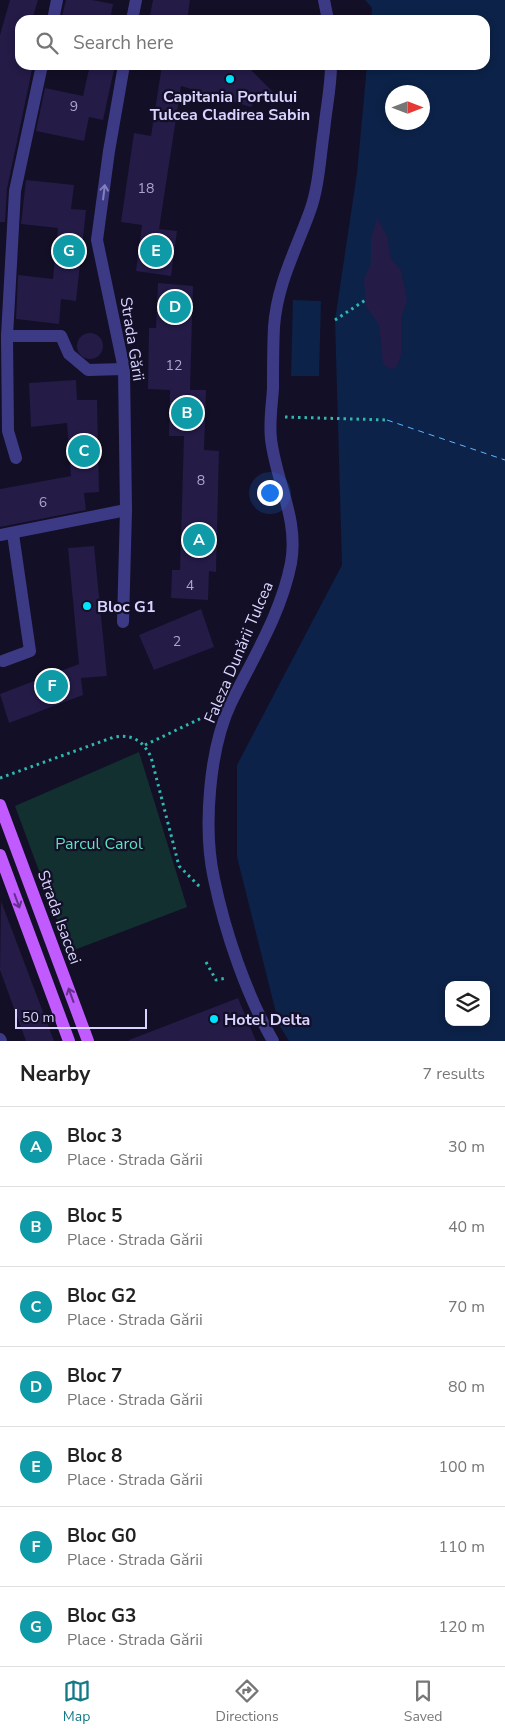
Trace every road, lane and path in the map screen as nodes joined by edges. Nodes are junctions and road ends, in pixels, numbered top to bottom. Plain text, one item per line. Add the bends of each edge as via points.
1 (57, 0) edge
2 (136, 0) edge
3 (324, 0) edge
4 (54, 15) edge
5 (133, 15) edge
6 (327, 15) edge
7 (41, 70) edge
8 (123, 70) edge
9 (330, 70) edge
10 (367, 299) dead end
11 (335, 320) dead end
12 (7, 336) junction
13 (124, 369) junction
14 (271, 417) junction
15 (387, 420) dead end
16 (16, 458) dead end
17 (126, 510) junction
18 (6, 535) edge
19 (123, 622) dead end
20 (3, 661) dead end
21 (194, 722) dead end
22 (145, 745) junction
23 (0, 778) edge
24 (0, 805) edge
25 (0, 856) edge
26 (221, 905) junction
27 (206, 962) dead end
28 (243, 975) junction
29 (69, 1041) edge
30 (88, 1041) edge
31 (273, 1041) edge

1 - 4 street
2 - 5 street
3 - 6 street
7 - 12 street via 15,192
13 -> 8 street, Strada Gării via 98,240
9 - 14 street, Faleza Dunării Tulcea via 317,184 277,302
10 - 11 path
12 - 13 street via 60,336 69,354 88,370
12 - 16 street via 8,431
13 - 17 street, Strada Gării
14 - 15 path
14 - 26 street, Faleza Dunării Tulcea via 275,461 292,521 293,545 291,564 267,634 231,704 216,751 210,848
17 - 18 street
17 - 19 street, Strada Gării
18 - 20 street via 30,651
21 - 22 path
22 - 23 path via 126,735 114,737
22 - 26 path via 151,757 179,866
30 -> 24 main road, Strada Isaccei
25 -> 29 main road
26 - 28 street, Faleza Dunării Tulcea
27 - 28 path via 216,980
28 - 31 street, Faleza Dunării Tulcea

